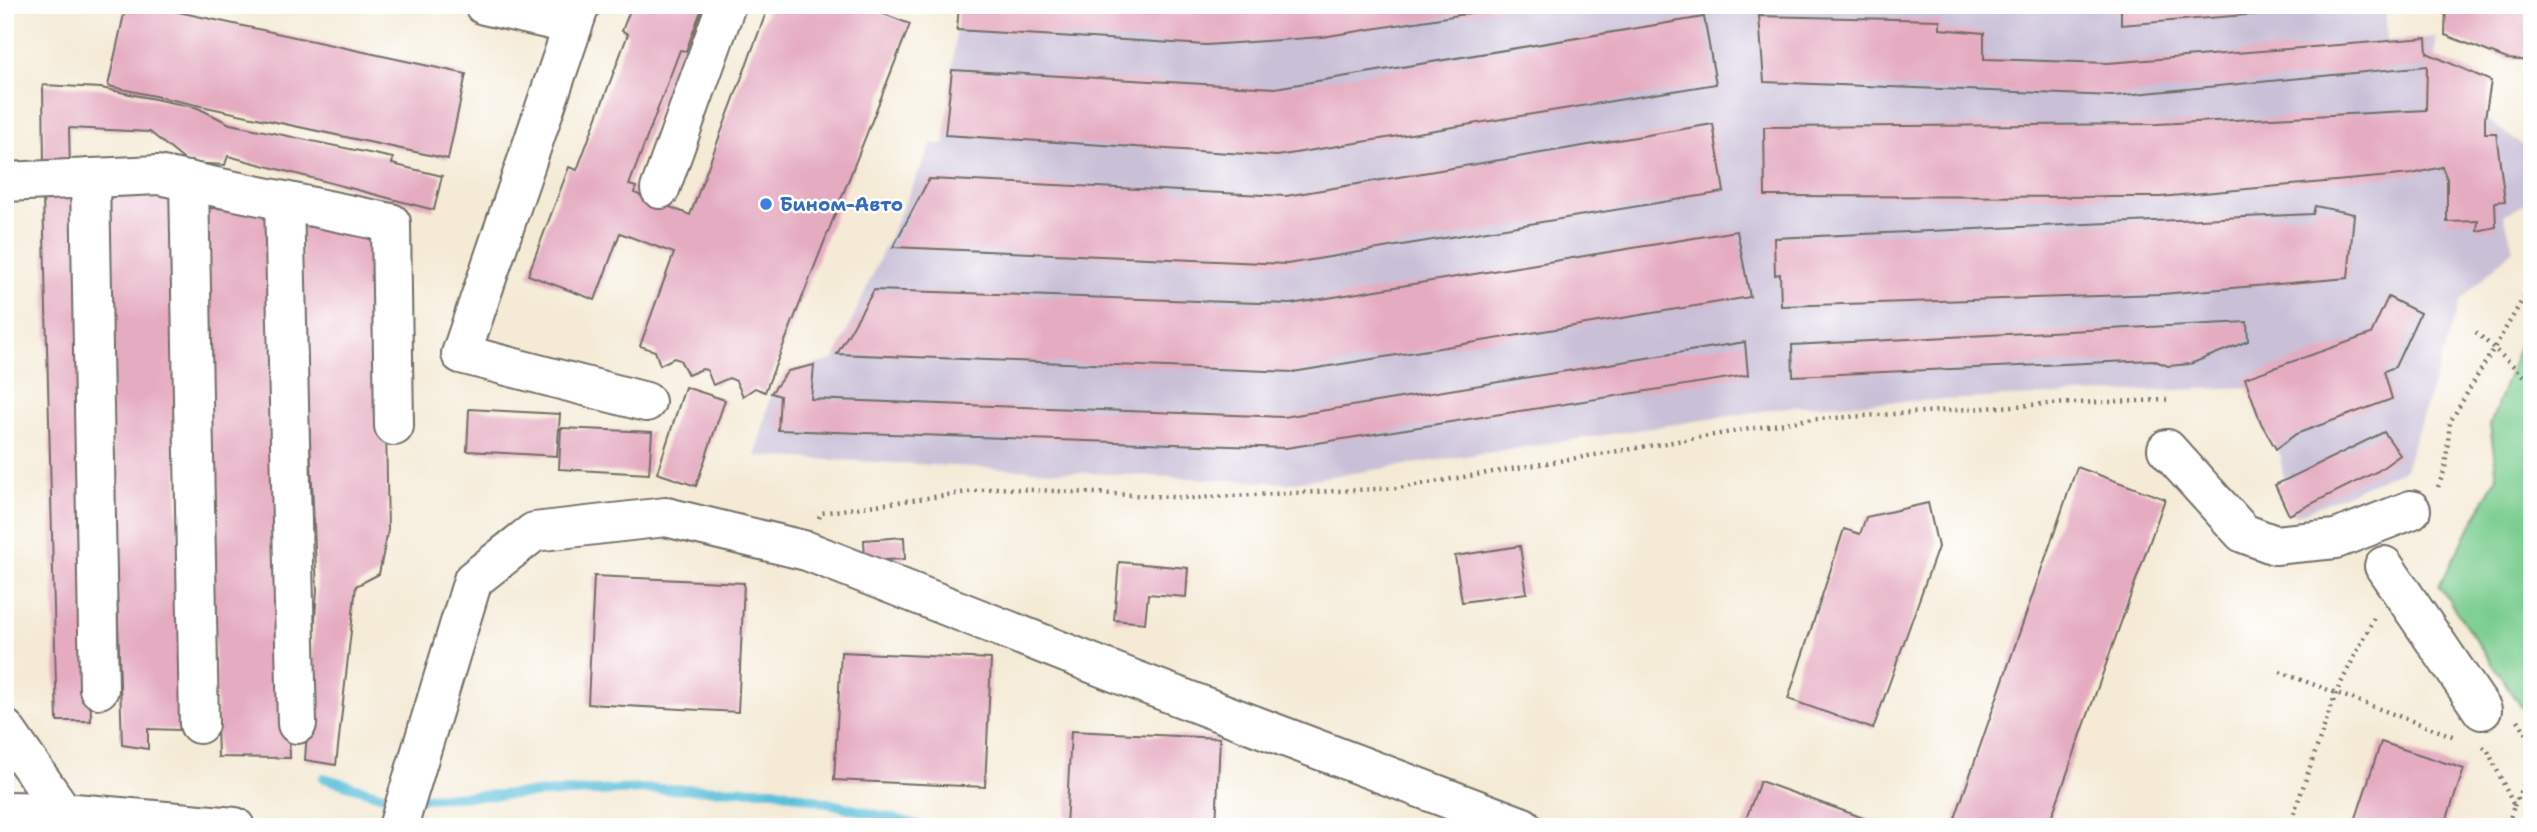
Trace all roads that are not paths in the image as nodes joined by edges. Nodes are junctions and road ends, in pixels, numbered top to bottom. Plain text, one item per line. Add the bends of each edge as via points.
1 (484, 5) edge
2 (726, 5) edge
3 (576, 15) edge
4 (90, 178) junction
5 (188, 181) junction
6 (5, 182) edge
7 (660, 189) dead end
8 (284, 201) junction
9 (646, 402) dead end
10 (394, 426) dead end
11 (2166, 449) dead end
12 (2411, 510) dead end
13 (2385, 566) dead end
14 (99, 689) dead end
15 (199, 724) dead end
16 (297, 724) dead end
17 (5, 729) edge
18 (2473, 731) road end
19 (5, 811) edge
20 (63, 812) junction
21 (122, 822) edge
22 (235, 827) edge
23 (398, 827) edge
24 (1523, 827) edge

1 - 3 lane
2 - 7 lane
3 - 9 lane via 461,354
4 - 5 lane via 158,175
4 - 6 lane
4 - 14 lane
5 - 8 lane
5 - 15 lane
8 - 10 lane via 391,223
8 - 16 lane
11 - 12 lane via 2243,533 2274,545 2336,539
13 - 18 lane
17 - 20 lane
19 - 20 lane
20 - 21 lane
21 - 22 lane
23 - 24 lane via 473,580 534,532 666,517 807,551

